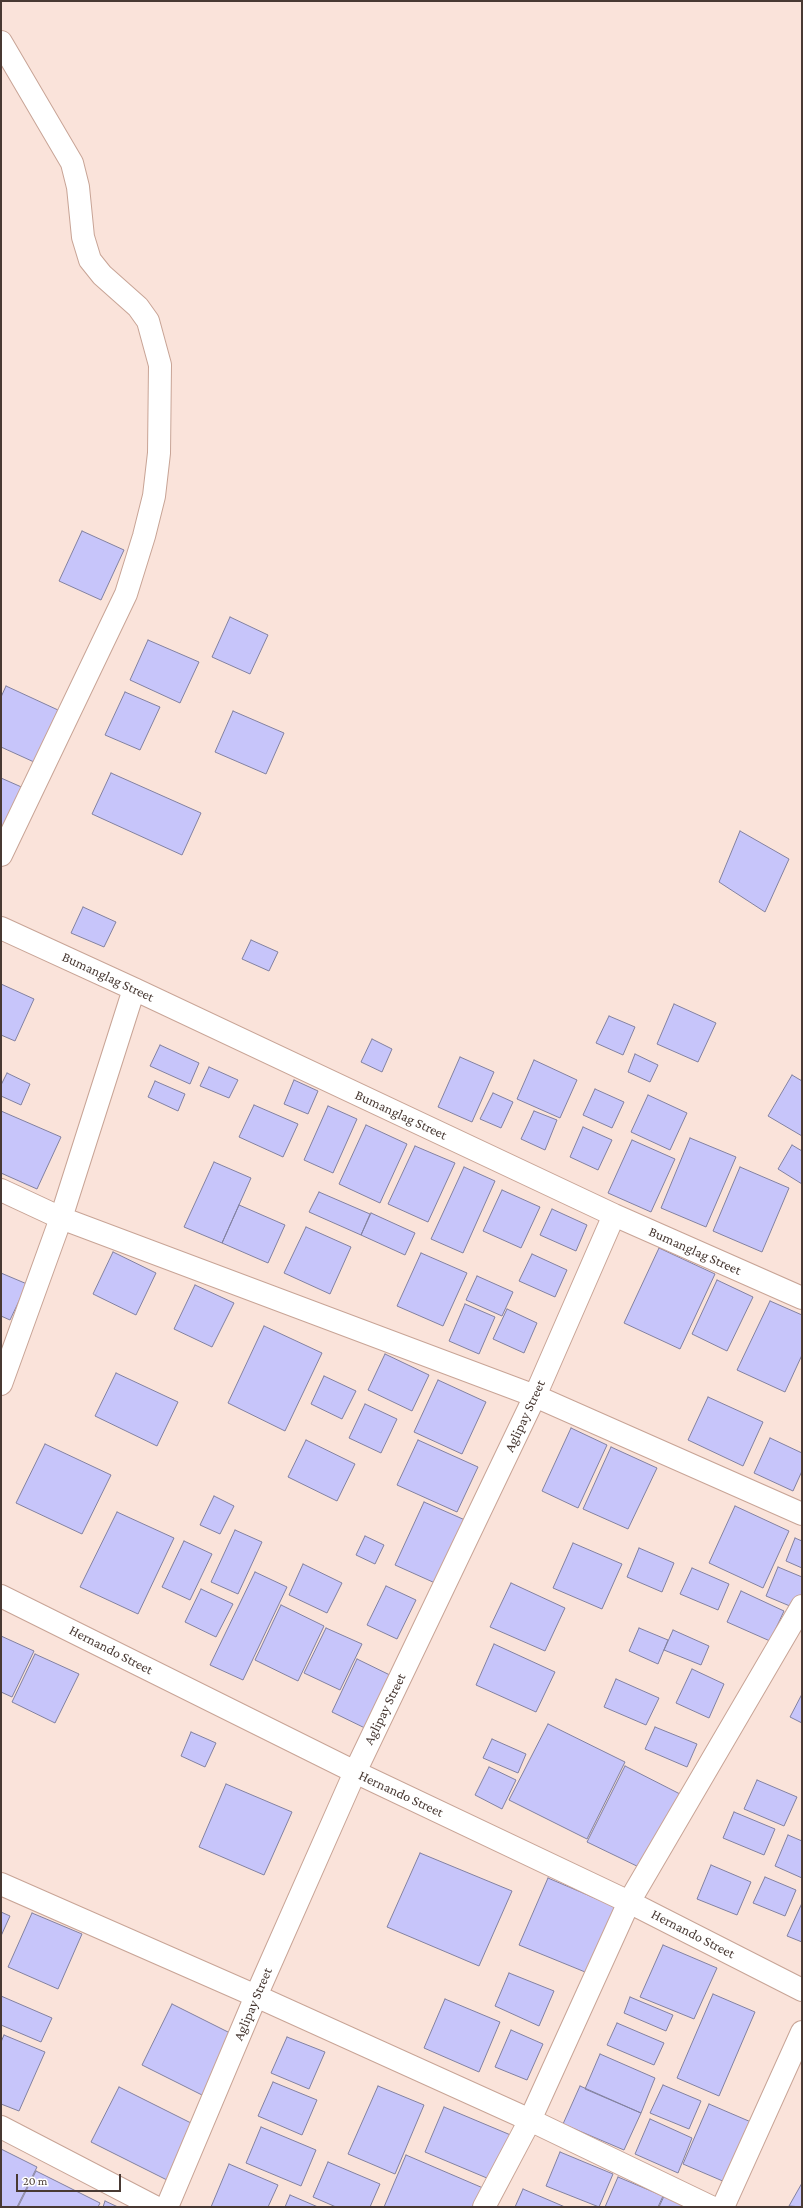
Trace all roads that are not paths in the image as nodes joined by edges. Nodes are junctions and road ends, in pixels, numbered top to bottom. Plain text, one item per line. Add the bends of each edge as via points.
1 (1, 42) edge
2 (1, 855) edge
3 (1, 928) edge
4 (134, 989) junction
5 (1, 1190) edge
6 (614, 1215) junction
7 (62, 1218) junction
8 (802, 1298) edge
9 (1, 1384) edge
10 (535, 1396) junction
11 (802, 1514) edge
12 (1, 1596) edge
13 (802, 1606) edge
14 (354, 1772) junction
15 (1, 1884) edge
16 (629, 1902) junction
17 (802, 1990) edge
18 (256, 1996) junction
19 (802, 2032) edge
20 (530, 2120) junction
21 (1, 2128) edge
22 (155, 2207) edge
23 (167, 2207) edge
24 (484, 2207) edge
25 (711, 2207) edge
26 (723, 2207) edge

1 - 2 street via 72,163 78,187 83,237 90,260 102,275 138,307 148,321 160,365 159,452 154,496 126,594
3 - 4 street, Bumanglag Street
4 - 6 street, Bumanglag Street
4 - 7 street
5 - 7 street
6 - 8 street, Bumanglag Street
6 - 10 street, Aglipay Street
7 - 9 street
7 - 10 street
10 - 11 street
10 - 14 street, Aglipay Street
12 - 14 street, Hernando Street
13 - 16 street
14 - 16 street, Hernando Street
14 - 18 street, Aglipay Street
15 - 18 street
16 - 17 street, Hernando Street
16 - 20 street
18 - 20 street
18 - 23 street, Aglipay Street
19 - 26 street
20 - 24 street
20 - 25 street
21 - 22 street

